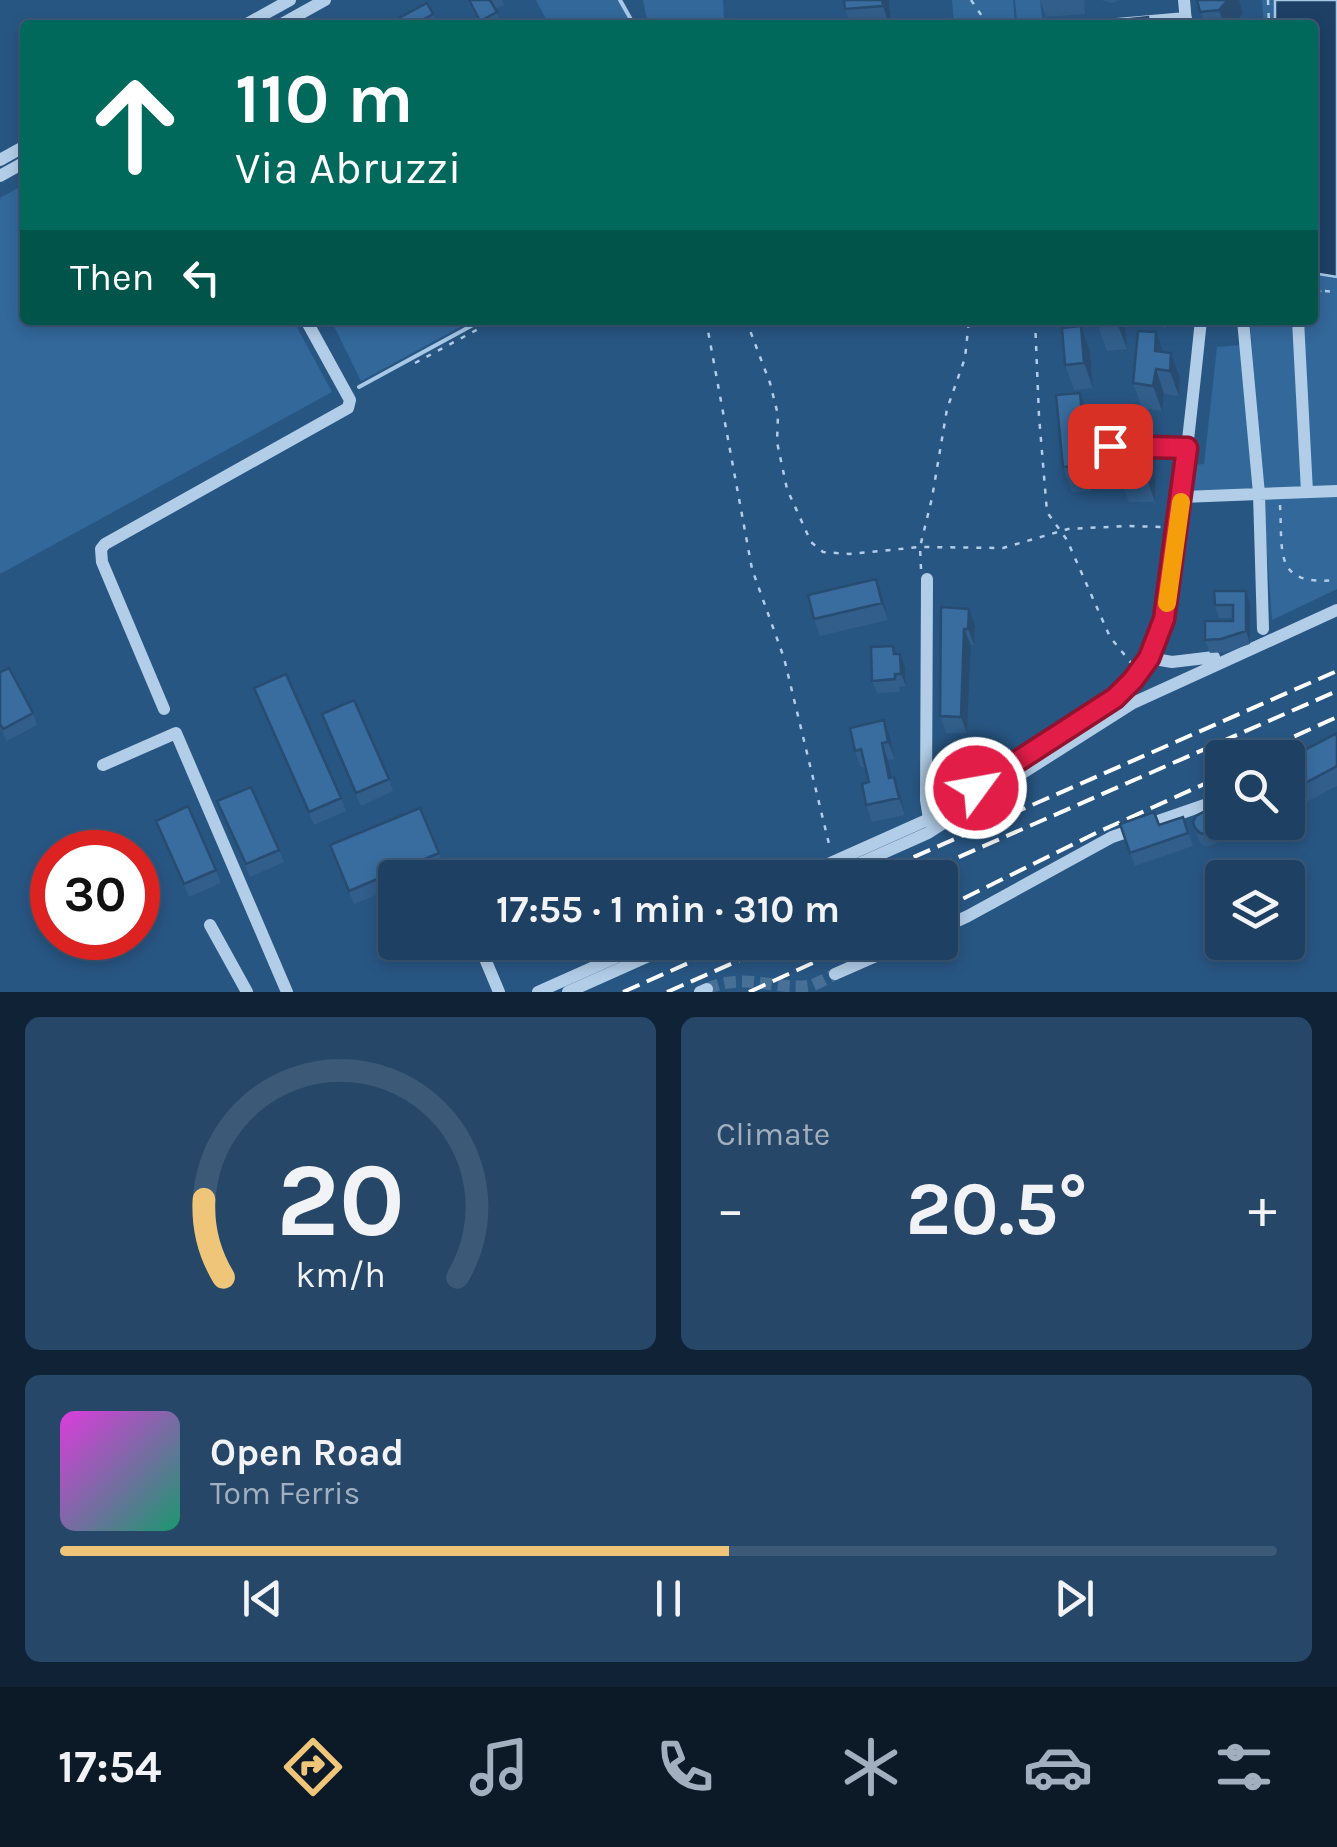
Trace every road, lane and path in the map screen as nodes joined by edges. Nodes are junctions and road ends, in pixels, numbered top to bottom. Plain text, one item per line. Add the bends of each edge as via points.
1 (290, 0) edge
2 (325, 0) edge
3 (254, 20) edge
4 (289, 20) edge
5 (1318, 291) edge
6 (1321, 291) junction
7 (1337, 292) edge
8 (1318, 295) edge
9 (309, 325) edge
10 (486, 325) edge
11 (707, 325) edge
12 (748, 325) edge
13 (968, 325) edge
14 (1035, 325) edge
15 (1200, 325) edge
16 (1243, 325) edge
17 (1298, 325) edge
18 (415, 363) dead end
19 (1110, 446) dead end
20 (1187, 448) junction
21 (1337, 491) edge
22 (1307, 492) junction
23 (1279, 493) junction
24 (1259, 494) junction
25 (1182, 497) junction
26 (1178, 528) junction
27 (1060, 532) junction
28 (920, 547) junction
29 (926, 578) joint
30 (1337, 580) edge
31 (1337, 600) edge
32 (1337, 610) edge
33 (1264, 629) dead end
34 (1284, 635) junction
35 (1214, 657) dead end
36 (1149, 658) junction
37 (1140, 672) junction
38 (164, 709) dead end
39 (103, 765) dead end
40 (1205, 805) edge
41 (929, 820) junction
42 (834, 860) edge
43 (839, 860) edge
44 (868, 860) edge
45 (958, 920) edge
46 (210, 925) dead end
47 (486, 960) edge
48 (610, 960) edge
49 (640, 960) edge
50 (867, 960) edge
51 (835, 974) tunnel mouth
52 (248, 992) edge
53 (287, 992) edge
54 (499, 992) edge
55 (538, 992) edge
56 (568, 992) edge

1 - 3 street
2 - 4 street
5 - 6 path
6 - 7 path
6 - 8 path
9 - 38 street via 350,400 348,408 102,549
10 - 18 path
11 - 42 path via 752,569 784,658
12 - 28 path via 778,415 786,489 812,542 823,552 849,554
13 - 28 path
14 - 27 path via 1044,496
15 - 20 street
16 - 24 street
17 - 22 street
19 - 20 street
20 - 25 street
21 - 22 street
22 - 23 street
23 - 24 street
23 - 30 path via 1288,570 1306,580
24 - 25 street
24 - 33 street
25 - 26 street
26 - 27 path
26 - 36 street via 1164,619
27 - 28 path via 1004,548
27 - 37 path via 1110,637
28 - 29 path
29 - 41 street
31 - 34 street
32 - 34 street
34 - 44 street via 1132,703 928,833
35 - 36 street
36 - 37 street
37 - 41 street via 1104,707
39 - 53 street via 176,733
40 - 45 street via 1112,837
41 - 43 street
46 - 52 street
47 - 54 street
48 - 55 street
49 - 56 street
50 - 51 street

